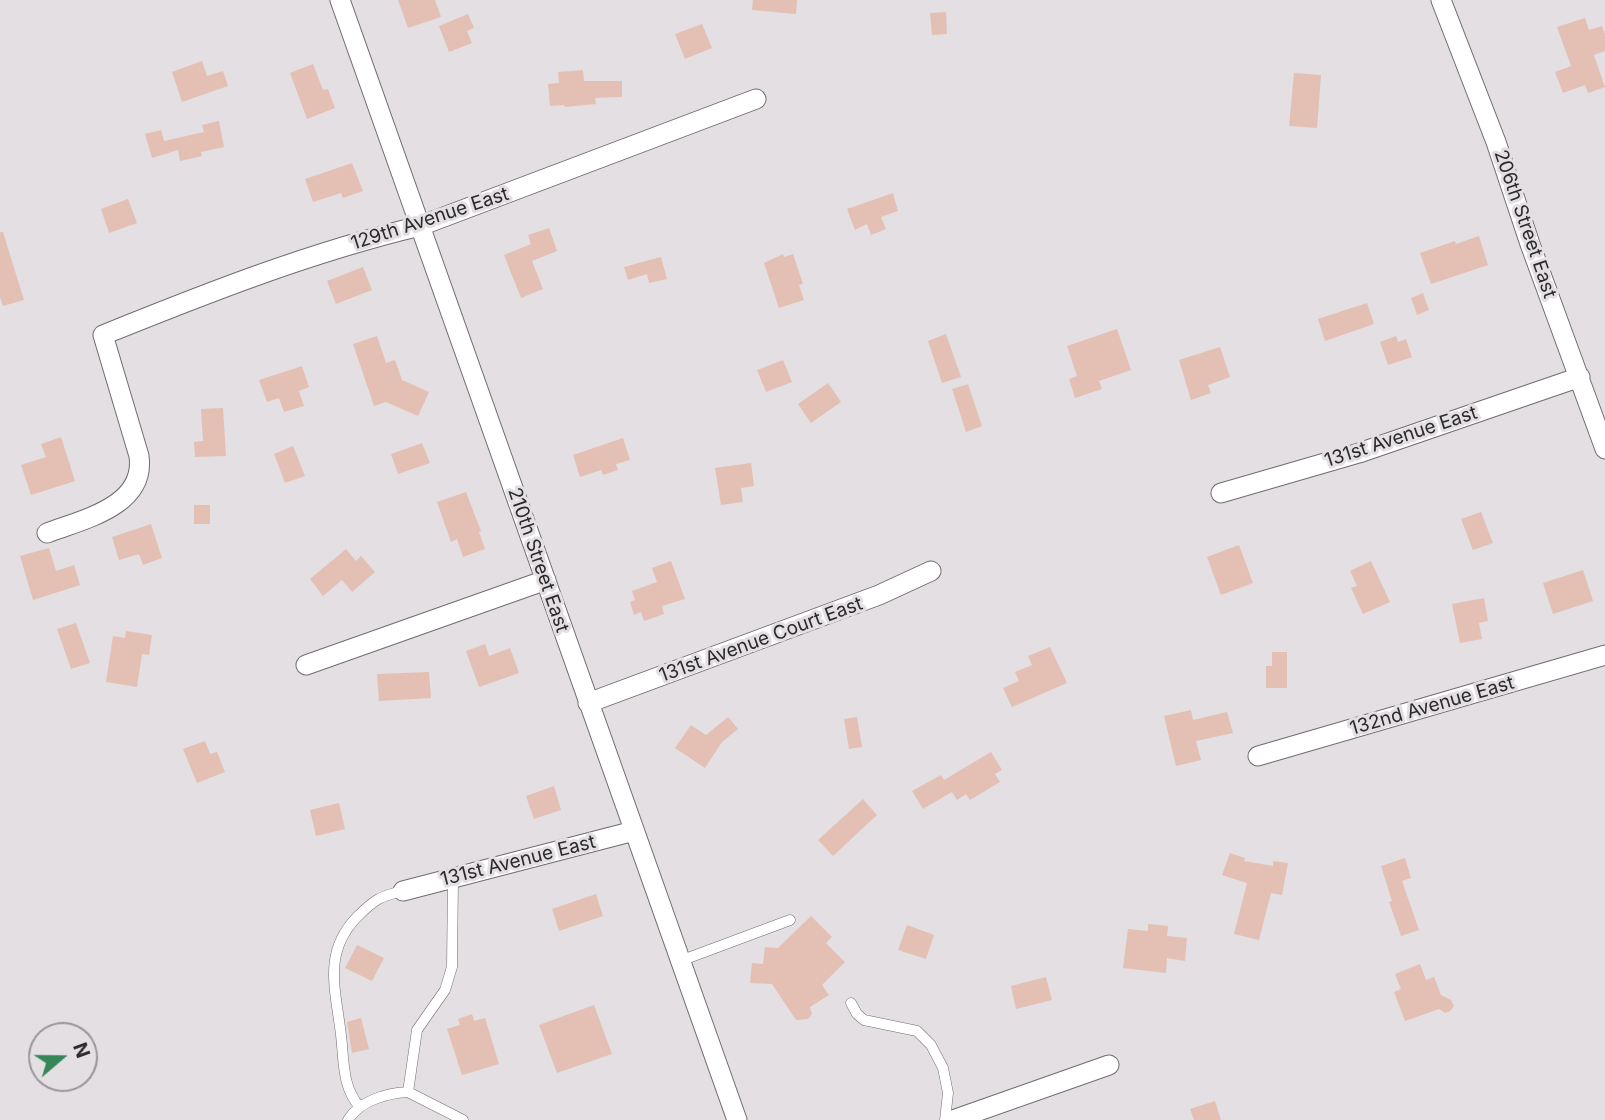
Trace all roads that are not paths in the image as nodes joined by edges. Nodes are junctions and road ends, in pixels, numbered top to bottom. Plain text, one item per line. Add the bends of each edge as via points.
1 (340, 0) edge
2 (1441, 0) edge
3 (756, 99) dead end
4 (420, 226) junction
5 (1580, 377) junction
6 (1605, 449) edge
7 (1221, 493) dead end
8 (47, 533) dead end
9 (931, 571) dead end
10 (546, 580) junction
11 (1605, 655) edge
12 (306, 665) dead end
13 (588, 703) junction
14 (1258, 756) dead end
15 (634, 831) junction
16 (453, 878) junction
17 (403, 891) joint
18 (790, 920) dead end
19 (680, 961) junction
20 (851, 1003) dead end
21 (1109, 1065) dead end
22 (408, 1092) junction
23 (360, 1107) junction
24 (348, 1120) edge
25 (463, 1120) edge
26 (737, 1120) edge
27 (945, 1120) edge
28 (953, 1120) edge

1 - 4 street, 210th Street East
2 - 5 street, 206th Street East
3 - 4 street, 129th Avenue East
4 - 8 street, 129th Avenue East via 273,269 103,335 139,456 140,475 121,501
4 - 10 street, 210th Street East
5 - 6 street, 206th Street East
5 - 7 street, 131st Avenue East via 1359,453
9 - 13 street, 131st Avenue Court East via 879,596
10 - 12 street
10 - 13 street, 210th Street East
11 - 14 street, 132nd Avenue East
13 - 15 street, 210th Street East
15 - 16 street, 131st Avenue East
15 - 19 street, 210th Street East
16 - 17 street, 131st Avenue East
16 - 22 lane via 452,967 445,990 417,1030
17 - 23 lane via 379,896 346,929 336,948 333,972 345,1075 350,1096
18 - 19 lane
19 - 26 street, 210th Street East
20 - 27 lane via 864,1020 917,1031 930,1045 943,1068 948,1093
21 - 28 street
22 - 23 lane
22 - 25 lane
23 - 24 lane

